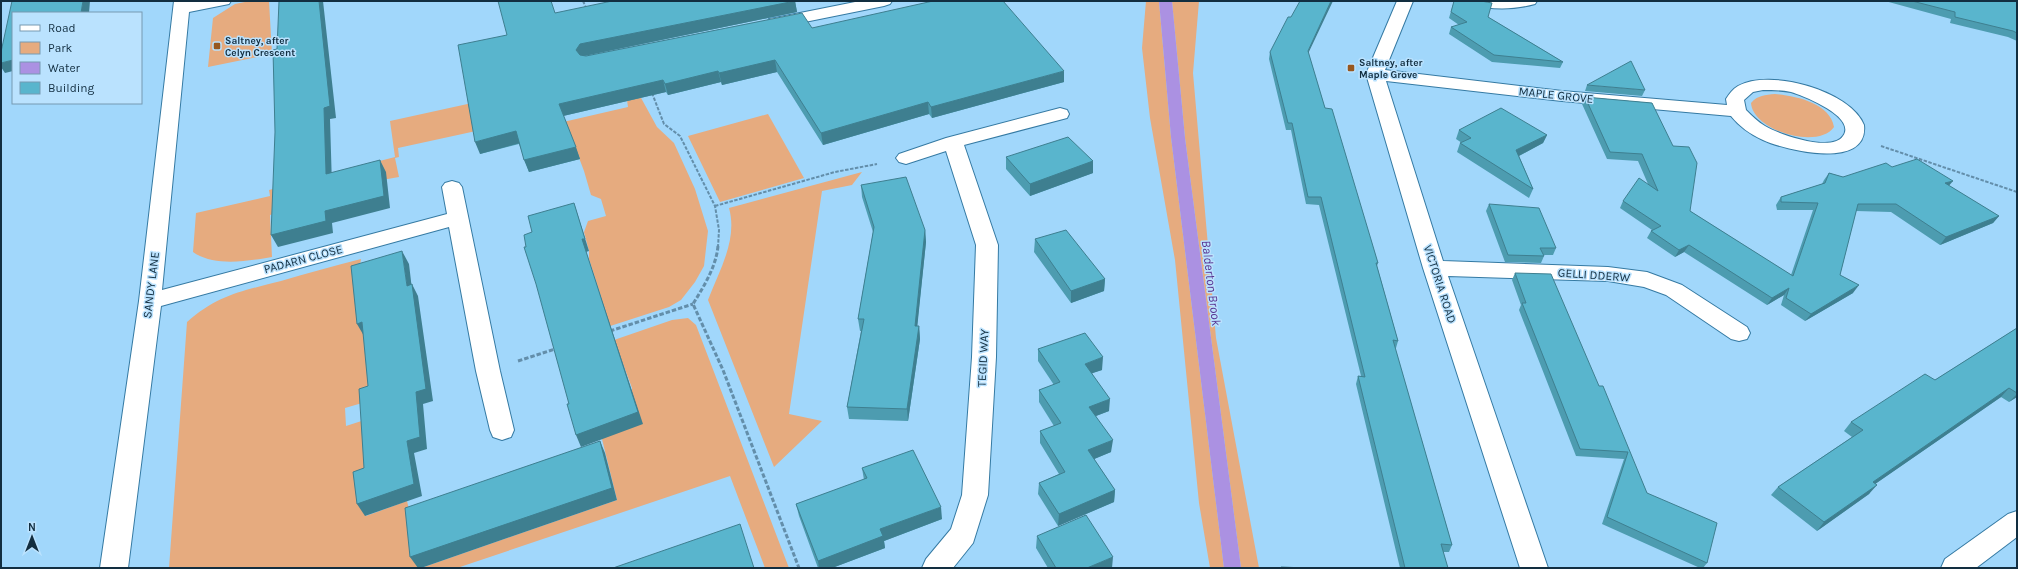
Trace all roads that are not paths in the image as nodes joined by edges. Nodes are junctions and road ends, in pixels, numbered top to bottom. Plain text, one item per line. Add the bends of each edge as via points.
1 (223, 1) edge
2 (884, 1) edge
3 (1405, 1) edge
4 (1476, 1) edge
5 (1529, 1) edge
6 (181, 4) edge
7 (760, 26) edge
8 (1375, 74) junction
9 (1737, 111) junction
10 (1060, 114) dead end
11 (953, 142) junction
12 (906, 158) road end
13 (452, 187) dead end
14 (457, 218) junction
15 (1434, 268) junction
16 (150, 301) junction
17 (1739, 333) dead end
18 (502, 430) dead end
19 (2017, 522) edge
20 (114, 568) edge
21 (936, 568) edge
22 (1534, 568) edge
23 (1954, 568) edge

1 - 6 street
2 - 7 street
3 - 8 street
4 - 5 street via 1512,4
6 - 16 street, SANDY LANE
8 - 9 street, MAPLE GROVE via 1562,96
8 - 15 street, VICTORIA ROAD
9 - 9 street via 1735,99 1741,91 1768,85 1787,87 1812,93 1848,115 1855,126 1854,137 1851,141 1832,148 1812,148 1763,133
10 - 11 street
11 - 12 street
11 - 21 street, TEGID WAY via 987,244 984,357 975,495 962,535
13 - 14 street
14 - 16 street, PADARN CLOSE
14 - 18 street
15 - 17 street, GELLI DDERW via 1608,274 1647,280 1674,290
15 - 22 street, VICTORIA ROAD
16 - 20 street, SANDY LANE
19 - 23 street

